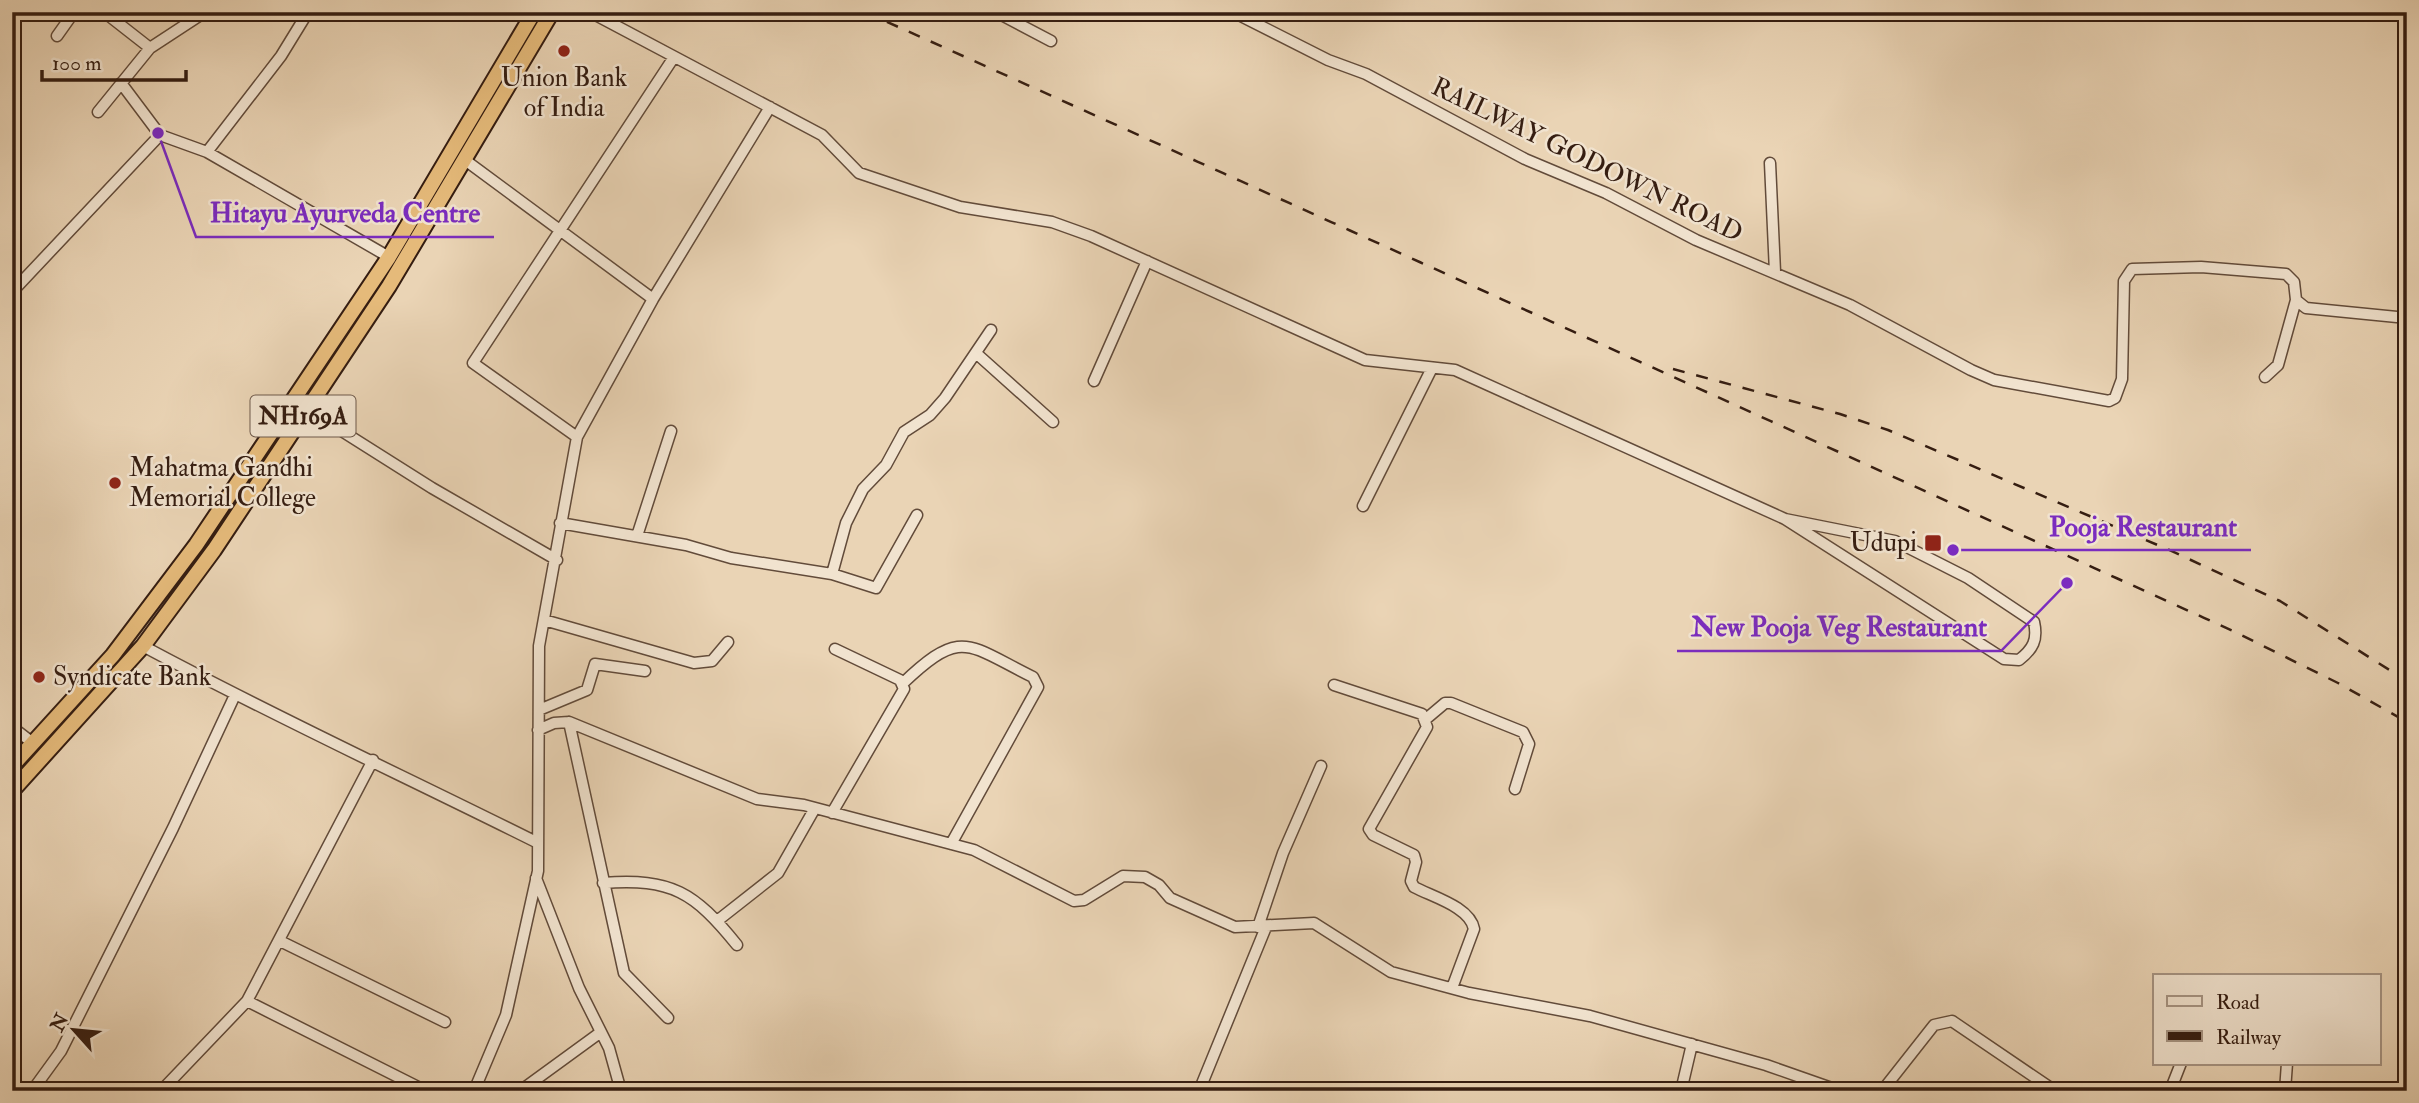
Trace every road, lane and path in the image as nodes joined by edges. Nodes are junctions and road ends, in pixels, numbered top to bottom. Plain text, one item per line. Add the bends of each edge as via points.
1 (74, 12) edge
2 (104, 12) edge
3 (205, 12) edge
4 (308, 12) edge
5 (534, 12) edge
6 (552, 12) edge
7 (590, 12) edge
8 (996, 12) edge
9 (1233, 12) edge
10 (57, 36) dead end
11 (1051, 41) dead end
12 (150, 48) junction
13 (674, 57) junction
14 (121, 83) junction
15 (770, 107) junction
16 (98, 112) dead end
17 (160, 135) junction
18 (206, 152) junction
19 (465, 160) junction
20 (1770, 163) dead end
21 (561, 229) junction
22 (389, 257) junction
23 (1147, 261) junction
24 (1775, 272) junction
25 (12, 292) edge
26 (653, 299) junction
27 (2296, 300) junction
28 (2407, 318) edge
29 (991, 330) dead end
30 (976, 354) junction
31 (1433, 368) junction
32 (2264, 377) dead end
33 (1094, 381) dead end
34 (307, 409) junction
35 (1053, 422) dead end
36 (671, 431) dead end
37 (577, 437) junction
38 (264, 444) junction
39 (278, 453) junction
40 (1363, 506) dead end
41 (918, 515) dead end
42 (1785, 520) junction
43 (560, 523) junction
44 (637, 536) junction
45 (557, 560) junction
46 (832, 574) junction
47 (544, 620) junction
48 (728, 642) dead end
49 (143, 646) junction
50 (835, 649) dead end
51 (645, 671) dead end
52 (902, 684) junction
53 (1334, 685) dead end
54 (235, 695) junction
55 (538, 710) junction
56 (1426, 719) junction
57 (569, 722) junction
58 (12, 727) edge
59 (538, 730) junction
60 (34, 744) junction
61 (373, 760) junction
62 (12, 766) edge
63 (1321, 766) dead end
64 (1515, 789) dead end
65 (12, 791) edge
66 (815, 808) junction
67 (832, 813) junction
68 (538, 843) junction
69 (951, 844) junction
70 (537, 878) junction
71 (603, 883) junction
72 (717, 920) junction
73 (1262, 927) junction
74 (280, 941) junction
75 (737, 945) dead end
76 (1452, 988) junction
77 (247, 1001) junction
78 (668, 1018) dead end
79 (445, 1022) dead end
80 (601, 1032) junction
81 (1692, 1044) junction
82 (2181, 1064) edge
83 (2287, 1064) edge
84 (32, 1091) edge
85 (161, 1091) edge
86 (426, 1091) edge
87 (474, 1091) edge
88 (520, 1091) edge
89 (621, 1091) edge
90 (1199, 1091) edge
91 (1681, 1091) edge
92 (1840, 1091) edge
93 (1882, 1091) edge
94 (2055, 1091) edge
95 (2170, 1091) edge
96 (2285, 1091) edge

1 - 10 street
2 - 12 street
3 - 12 street
4 - 18 street via 281,56
5 - 22 highway, NH169A
6 - 19 highway, NH169A
7 - 13 street
8 - 11 street
9 - 24 street, RAILWAY GODOWN ROAD via 1366,74 1525,159
12 - 14 street
13 - 15 street
13 - 21 street
14 - 16 street
14 - 17 street
15 - 23 street via 822,135 859,173 960,207 1052,222
15 - 26 street
17 - 18 street
17 - 25 street
18 - 22 street
19 - 21 street
19 - 34 highway, NH169A
20 - 24 street
21 - 26 street
21 - 37 street via 473,363
22 - 38 highway, NH169A
23 - 31 street via 1365,360
23 - 33 street
24 - 27 street, RAILWAY GODOWN ROAD via 1850,305 1994,380 2109,401 2119,393 2122,379 2124,281 2132,269 2201,267 2286,274 2294,282
26 - 37 street
27 - 28 street via 2306,309
27 - 32 street via 2278,365
29 - 30 street
30 - 35 street
30 - 46 street via 930,415 904,432 886,465 863,489 846,523
31 - 40 street
31 - 42 street via 1455,370
34 - 39 highway, NH169A
34 - 45 street
36 - 44 street
37 - 43 street
38 - 39 street
38 - 60 highway, NH169A via 142,620
39 - 49 highway, NH169A
41 - 46 street via 876,588
42 - 42 street via 1882,537 1968,578 2034,622 2037,636 2031,651 2019,660 2004,659
43 - 44 street
43 - 45 street
44 - 46 street via 731,558
45 - 47 street
47 - 48 street via 694,663 712,660
47 - 55 street
49 - 54 street
49 - 65 highway, NH169A
50 - 52 street
51 - 55 street via 595,664 587,690
52 - 67 street via 903,693
52 - 69 street via 939,652 950,646 970,646 1033,677 1038,687
53 - 56 street
54 - 61 street
54 - 84 street via 61,1051
55 - 59 street
56 - 64 street via 1444,703 1451,703 1523,732 1529,744
56 - 76 street via 1427,727 1370,830 1414,855 1414,887 1473,922
57 - 59 street
57 - 66 street via 757,799
57 - 71 street
58 - 60 street
59 - 68 street
60 - 62 highway, NH169A
61 - 68 street
61 - 74 street
63 - 73 street via 1283,853
66 - 67 street
66 - 72 street via 778,873
67 - 69 street
68 - 70 street
69 - 73 street via 974,850 1073,901 1084,900 1123,876 1145,877 1170,898 1234,927
70 - 80 street
70 - 87 street via 506,1015
71 - 72 street via 668,885 682,890
71 - 78 street via 624,973
72 - 75 street
73 - 76 street via 1314,923 1391,972
73 - 90 street
74 - 77 street
74 - 79 street
76 - 81 street via 1590,1016
77 - 85 street
77 - 86 street
80 - 88 street
80 - 89 street
81 - 91 street
81 - 92 street
82 - 95 street
83 - 96 street
93 - 94 street via 1934,1025 1952,1021

